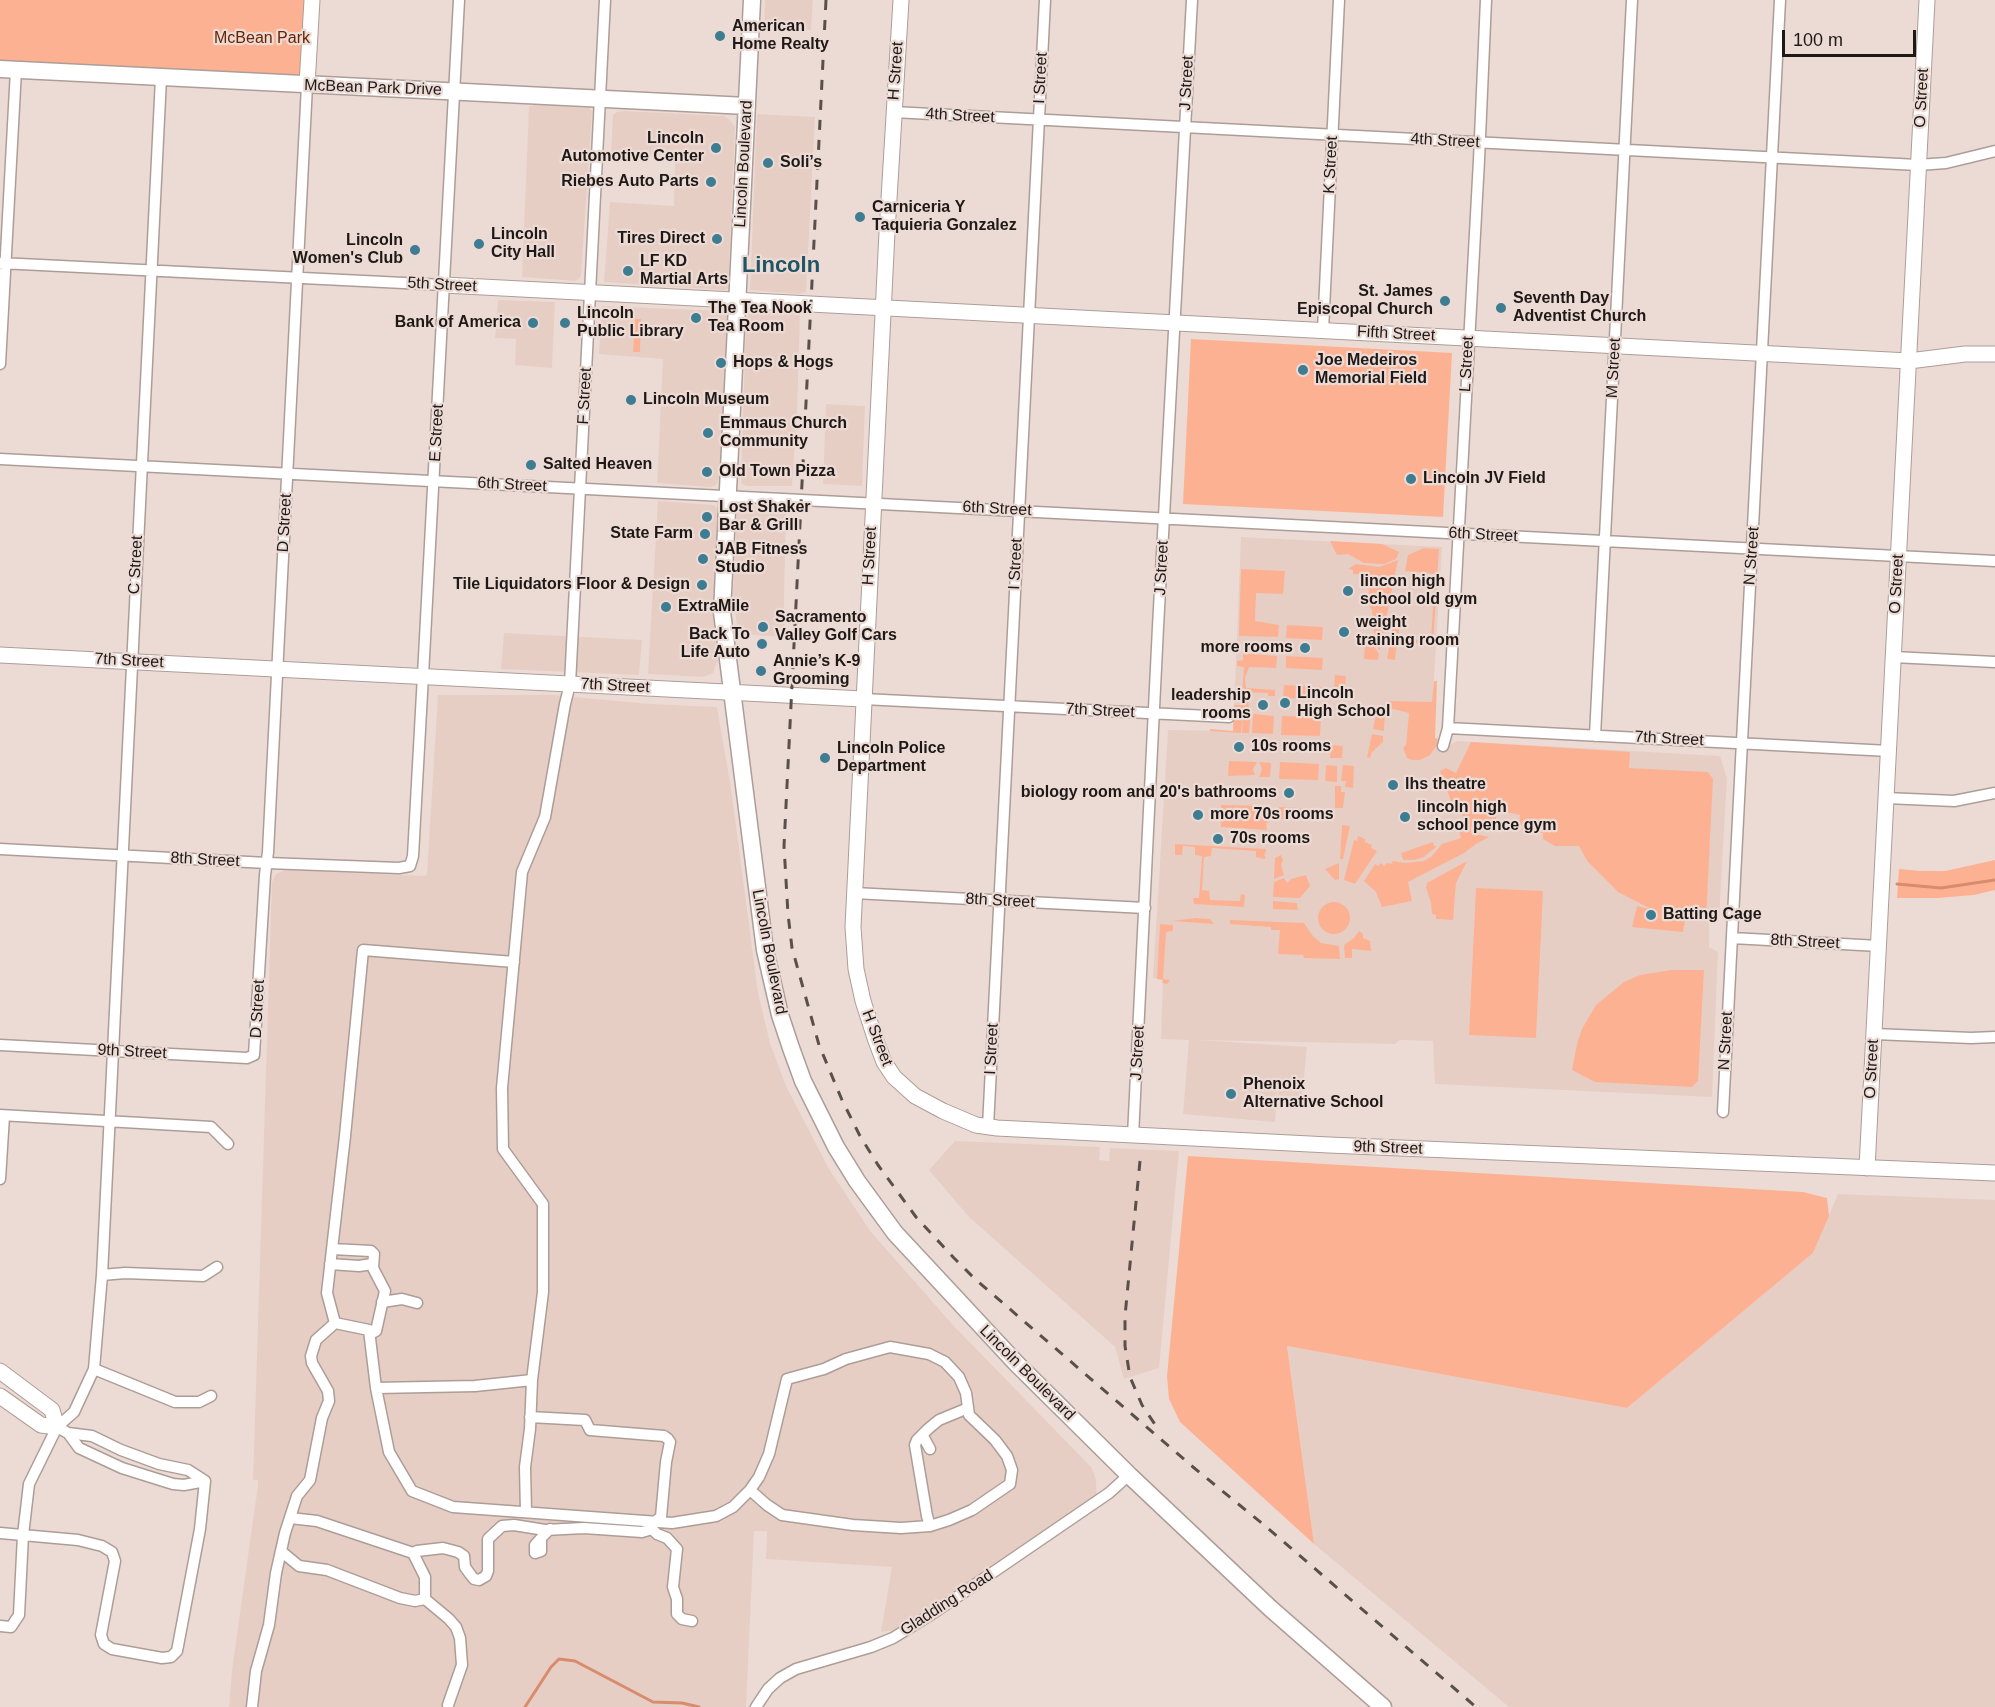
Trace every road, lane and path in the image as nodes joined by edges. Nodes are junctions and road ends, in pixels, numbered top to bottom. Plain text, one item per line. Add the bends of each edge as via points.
1 (312, 0) edge
2 (459, 0) edge
3 (605, 0) edge
4 (752, 0) edge
5 (902, 0) edge
6 (1045, 0) edge
7 (1192, 0) edge
8 (1339, 0) edge
9 (1486, 0) edge
10 (1632, 0) edge
11 (1780, 0) edge
12 (1927, 0) edge
13 (8, 70) edge
14 (160, 78) junction
15 (307, 86) junction
16 (454, 91) junction
17 (600, 98) junction
18 (747, 106) junction
19 (893, 112) junction
20 (1039, 120) junction
21 (1185, 128) junction
22 (1333, 135) junction
23 (1478, 143) junction
24 (1625, 150) junction
25 (1995, 151) edge
26 (1772, 158) junction
27 (1918, 165) junction
28 (3, 263) edge
29 (151, 271) junction
30 (298, 278) junction
31 (444, 285) junction
32 (590, 293) junction
33 (737, 300) junction
34 (884, 309) junction
35 (1029, 315) junction
36 (1175, 323) junction
37 (1323, 330) junction
38 (1468, 338) junction
39 (1615, 345) junction
40 (1762, 354) junction
41 (1995, 354) edge
42 (1909, 361) junction
43 (0, 364) edge
44 (0, 459) edge
45 (141, 466) junction
46 (288, 473) junction
47 (434, 481) junction
48 (580, 488) junction
49 (727, 495) junction
50 (873, 502) junction
51 (1019, 510) junction
52 (1165, 518) junction
53 (1458, 534) junction
54 (1605, 540) junction
55 (1752, 549) junction
56 (1899, 556) junction
57 (1995, 561) edge
58 (0, 654) edge
59 (1893, 657) junction
60 (131, 661) junction
61 (1995, 662) edge
62 (278, 669) junction
63 (423, 676) junction
64 (570, 684) junction
65 (732, 692) junction
66 (863, 699) junction
67 (1009, 706) junction
68 (1154, 713) junction
69 (1229, 717) dead end
70 (1448, 728) junction
71 (1595, 736) junction
72 (1742, 743) junction
73 (1443, 746) dead end
74 (1889, 751) junction
75 (1995, 793) edge
76 (1886, 798) junction
77 (0, 849) edge
78 (121, 856) junction
79 (267, 863) junction
80 (410, 866) joint
81 (854, 894) junction
82 (999, 901) junction
83 (1145, 908) junction
84 (1732, 938) junction
85 (1879, 946) junction
86 (514, 962) junction
87 (1874, 1034) junction
88 (1995, 1037) edge
89 (0, 1045) edge
90 (256, 1047) joint
91 (112, 1051) junction
92 (915, 1096) joint
93 (1723, 1112) dead end
94 (2, 1116) edge
95 (109, 1122) junction
96 (988, 1127) junction
97 (1133, 1136) junction
98 (228, 1144) dead end
99 (1867, 1168) junction
100 (1995, 1173) edge
101 (0, 1179) edge
102 (332, 1249) junction
103 (330, 1264) junction
104 (372, 1264) junction
105 (217, 1268) dead end
106 (102, 1275) junction
107 (382, 1302) junction
108 (417, 1303) dead end
109 (335, 1323) junction
110 (370, 1335) junction
111 (94, 1369) junction
112 (0, 1371) edge
113 (531, 1380) junction
114 (376, 1388) junction
115 (0, 1396) edge
116 (211, 1396) dead end
117 (968, 1408) junction
118 (530, 1417) junction
119 (62, 1430) junction
120 (920, 1437) junction
121 (930, 1449) dead end
122 (1129, 1475) junction
123 (205, 1481) junction
124 (750, 1490) junction
125 (525, 1512) junction
126 (290, 1518) junction
127 (653, 1525) junction
128 (930, 1526) junction
129 (550, 1530) junction
130 (0, 1533) edge
131 (22, 1534) junction
132 (541, 1539) dead end
133 (282, 1552) junction
134 (413, 1553) junction
135 (425, 1599) junction
136 (692, 1621) dead end
137 (0, 1626) edge
138 (449, 1706) edge
139 (252, 1707) edge
140 (756, 1707) edge
141 (1383, 1707) edge

1 - 15 street, D Street
2 - 16 street, E Street
3 - 17 street, F Street
4 - 18 main road, Lincoln Boulevard
5 - 19 street, H Street
6 - 20 street, I Street
7 - 21 street, J Street
8 - 22 street, K Street
9 - 23 street, L Street
10 - 24 street, M Street
11 - 26 street, N Street
12 - 27 street, O Street
13 - 14 main road, McBean Park Drive
13 - 28 street
14 - 15 main road, McBean Park Drive
14 - 29 street, C Street
15 - 16 main road, McBean Park Drive
15 - 30 street, D Street
16 - 17 main road, McBean Park Drive
16 - 31 street, E Street
17 - 18 main road, McBean Park Drive
17 - 32 street, F Street
18 - 33 main road, Lincoln Boulevard
19 - 20 street, 4th Street
19 - 34 street, H Street
20 - 21 street, 4th Street
20 - 35 street, I Street
21 - 22 street, 4th Street
21 - 36 street, J Street
22 - 23 street, 4th Street
22 - 37 street, K Street
23 - 24 street, 4th Street
23 - 38 street, L Street
24 - 26 street, 4th Street
24 - 39 street, M Street
25 - 27 street, 4th Street via 1946,163
26 - 27 street, 4th Street
26 - 40 street, N Street
27 - 42 street, O Street
28 - 29 street, 5th Street
28 - 43 street
29 - 30 street, 5th Street
29 - 45 street, C Street
30 - 31 street, 5th Street
30 - 46 street, D Street
31 - 32 street, 5th Street
31 - 47 street, E Street
32 - 33 street, 5th Street
32 - 48 street, F Street
33 - 34 street, 5th Street
33 - 49 main road, Lincoln Boulevard
34 - 35 street, Fifth Street
34 - 50 street, H Street
35 - 36 street, Fifth Street
35 - 51 street, I Street
36 - 37 street, Fifth Street
36 - 52 street, J Street
37 - 38 street, Fifth Street
38 - 39 street, Fifth Street
38 - 53 street, L Street
39 - 40 street, Fifth Street
39 - 54 street, M Street
40 - 42 street, Fifth Street
40 - 55 street, N Street
41 - 42 street
42 - 56 street, O Street
44 - 45 street, 6th Street
45 - 46 street, 6th Street
45 - 60 street, C Street
46 - 47 street, 6th Street
46 - 62 street, D Street
47 - 48 street, 6th Street
47 - 63 street, E Street
48 - 49 street, 6th Street
48 - 64 street, F Street
49 - 50 street, 6th Street
49 - 65 main road, Lincoln Boulevard via 722,612
50 - 51 street, 6th Street
50 - 66 street, H Street
51 - 52 street, 6th Street
51 - 67 street, I Street
52 - 53 street, 6th Street
52 - 68 street, J Street
53 - 54 street, 6th Street
53 - 70 street, L Street
54 - 55 street, 6th Street
54 - 71 street, M Street
55 - 56 street, 6th Street
55 - 72 street, N Street
56 - 57 street, 6th Street
56 - 59 street, O Street
58 - 60 street, 7th Street
59 - 61 street
59 - 74 street, O Street
60 - 62 street, 7th Street
60 - 78 street, C Street
62 - 63 street, 7th Street
62 - 79 street, D Street
63 - 64 street, 7th Street
63 - 80 street, E Street
64 - 65 street, 7th Street
64 - 86 street, F Street via 545,817 522,872
65 - 66 street, 7th Street
65 - 122 main road, Lincoln Boulevard via 772,984 791,1048 817,1111 857,1181 895,1233
66 - 67 street, 7th Street
66 - 81 street, H Street
67 - 68 street, 7th Street
67 - 82 street, I Street
68 - 69 street, 7th Street
68 - 83 street, J Street
70 - 71 street, 7th Street
70 - 73 street, L Street
71 - 72 street, 7th Street
72 - 74 street, 7th Street
72 - 84 street, N Street
74 - 76 street, O Street
75 - 76 street via 1954,801
76 - 85 street, O Street
77 - 78 street, 8th Street
78 - 79 street, 8th Street
78 - 91 street, C Street
79 - 80 street, 8th Street
79 - 90 street, D Street
81 - 82 street, 8th Street
81 - 92 street, H Street via 854,948 863,1001 884,1062
82 - 83 street, 8th Street
82 - 96 street, I Street
83 - 97 street, J Street
84 - 85 street, 8th Street
84 - 93 street, N Street
85 - 87 street, O Street
86 - 102 street via 363,950
86 - 113 street, F Street via 502,1088 502,1149 543,1204 543,1292
87 - 88 street
87 - 99 street, O Street
89 - 91 street, 9th Street
90 - 91 street, 9th Street via 254,1055 247,1058
91 - 95 street, C Street
92 - 96 street, 9th Street via 960,1120
94 - 95 street
94 - 101 street
95 - 98 street via 211,1127
95 - 106 street, C Street
96 - 97 street, 9th Street
97 - 99 street, 9th Street
99 - 100 street, 9th Street
102 - 103 street
102 - 104 street via 371,1251
103 - 104 street
103 - 109 street via 327,1293
104 - 107 street via 385,1291
105 - 106 street via 203,1276
106 - 111 street, C Street
107 - 108 street via 402,1299
107 - 110 street via 376,1331
109 - 110 street via 369,1330
109 - 126 street via 316,1340 311,1356 330,1395 310,1480 297,1496
110 - 114 street
111 - 116 street via 175,1402 199,1402
111 - 119 street
112 - 119 street via 52,1410
113 - 114 street via 476,1386
113 - 118 street, F Street
114 - 125 street via 389,1452 412,1491 453,1507
115 - 119 street via 41,1425
117 - 120 street via 939,1420
117 - 124 street via 959,1377 945,1362 929,1354 890,1347 787,1379 769,1454
117 - 128 street via 1006,1456 1012,1470 1010,1484 972,1510
118 - 125 street, F Street
118 - 127 street via 585,1420 590,1430 668,1439 662,1517
119 - 123 street via 92,1436 159,1464 188,1470
119 - 123 street via 80,1448 122,1468 173,1484
119 - 131 street via 28,1484
120 - 121 street
120 - 128 street via 915,1445
122 - 140 street, Gladding Road via 1110,1493 894,1638 796,1669 768,1689
122 - 141 main road, Lincoln Boulevard via 1270,1608
123 - 131 street via 179,1641 171,1657 112,1649 104,1644 101,1635 115,1561 112,1552 78,1540
124 - 127 street via 733,1507 716,1516
124 - 128 street via 782,1515 865,1526
125 - 127 street
126 - 133 street
126 - 134 street via 316,1521
127 - 129 street via 642,1532
127 - 136 street via 657,1534 677,1549 673,1587 677,1614
129 - 132 street
129 - 134 street via 508,1525 497,1529 487,1544 488,1571 479,1580 470,1574 464,1556 458,1552 437,1547
130 - 131 street
131 - 137 street via 19,1616 11,1627
133 - 135 street via 299,1566 327,1570 400,1598
133 - 139 street
134 - 135 street via 425,1577
135 - 138 street via 449,1619 460,1638 462,1665

